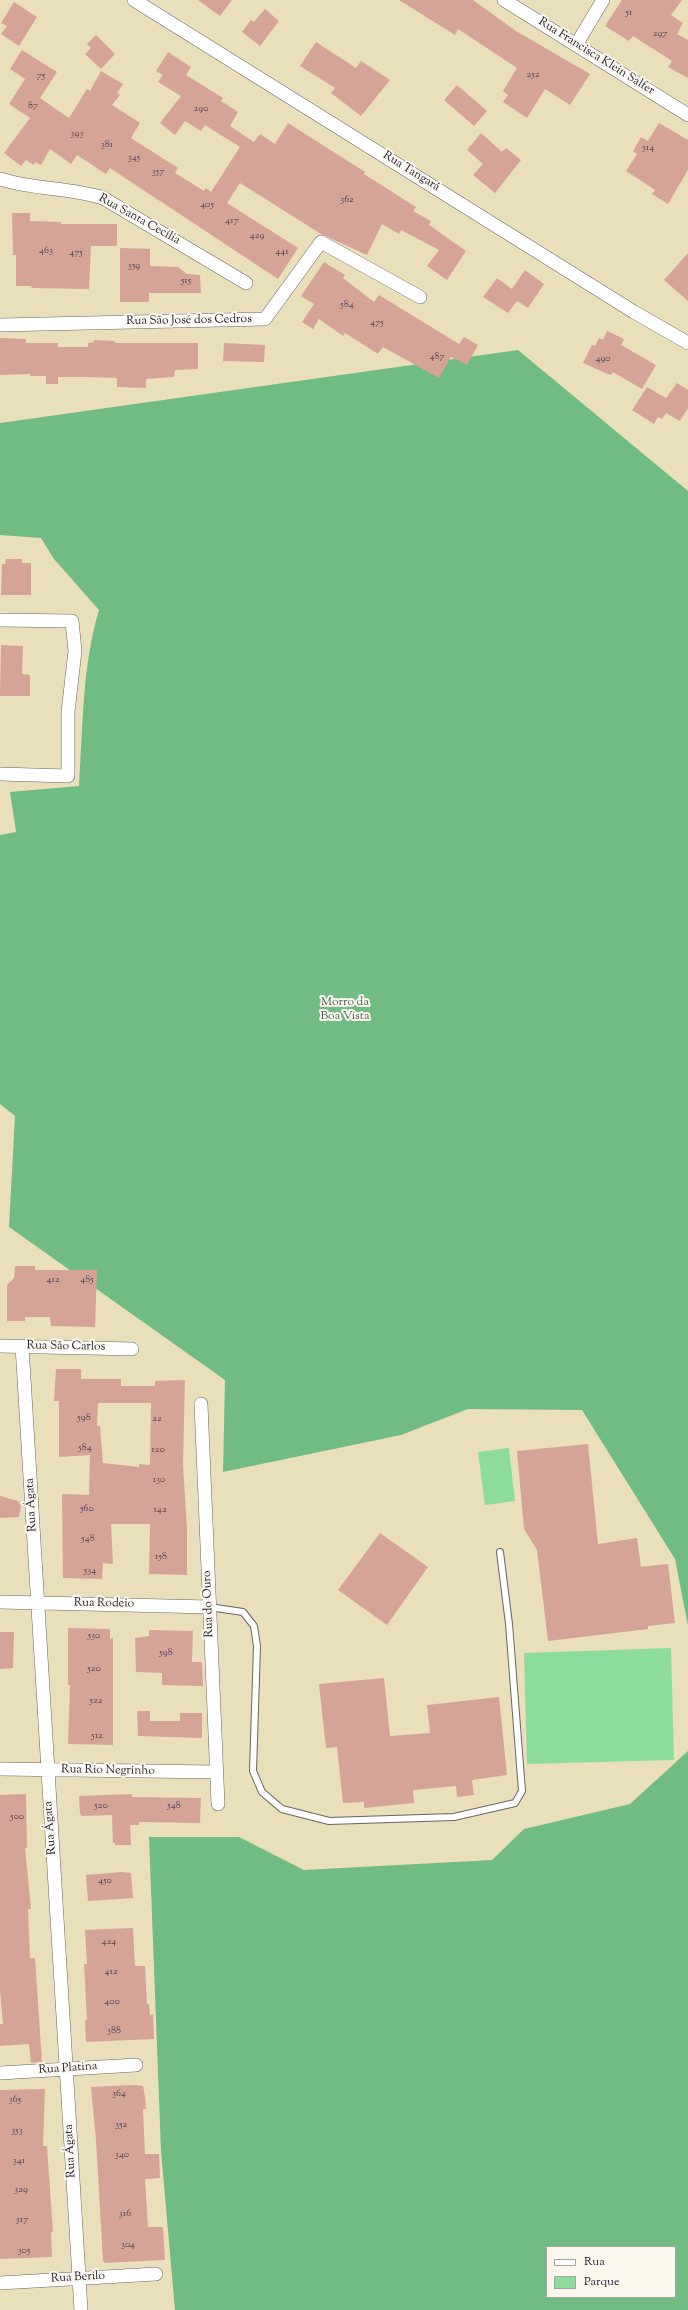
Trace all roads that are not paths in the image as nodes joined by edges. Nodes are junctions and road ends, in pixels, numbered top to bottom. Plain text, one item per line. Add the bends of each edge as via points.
1 (134, 0) edge
2 (504, 0) edge
3 (603, 0) edge
4 (576, 45) junction
5 (688, 115) edge
6 (0, 179) edge
7 (246, 283) dead end
8 (420, 297) dead end
9 (0, 325) edge
10 (688, 343) edge
11 (0, 620) edge
12 (0, 774) edge
13 (0, 1346) edge
14 (22, 1346) junction
15 (132, 1349) dead end
16 (201, 1404) dead end
17 (500, 1552) dead end
18 (0, 1602) edge
19 (38, 1602) junction
20 (209, 1607) junction
21 (0, 1769) edge
22 (48, 1770) junction
23 (216, 1772) junction
24 (218, 1804) dead end
25 (136, 2065) dead end
26 (66, 2069) junction
27 (0, 2073) edge
28 (156, 2274) dead end
29 (79, 2278) junction
30 (0, 2283) edge
31 (81, 2310) edge

1 - 10 street, Rua Tangará via 621,304
2 - 4 street, Rua Francisca Klein Salfer
3 - 4 street
4 - 5 street, Rua Francisca Klein Salfer
6 - 7 street, Rua Santa Cecília via 12,183 81,191 103,198
8 - 9 street, Rua São José dos Cedros via 321,242 265,319
11 - 12 street via 72,621 75,651 68,712 68,776
13 - 14 street, Rua São Carlos
14 - 15 street, Rua São Carlos
14 - 19 street, Rua Ágata
16 - 20 street, Rua do Ouro
17 - 20 lane via 509,1624 522,1791 515,1803 454,1817 329,1821 282,1809 262,1792 253,1771 257,1646 254,1626 243,1612
18 - 19 street, Rua Rodeio
19 - 20 street, Rua Rodeio
19 - 22 street, Rua Ágata
20 - 23 street, Rua do Ouro
21 - 22 street, Rua Rio Negrinho
22 - 23 street, Rua Rio Negrinho
22 - 26 street, Rua Ágata
23 - 24 street, Rua do Ouro
25 - 26 street, Rua Platina
26 - 27 street, Rua Platina
26 - 29 street, Rua Ágata
28 - 29 street, Rua Berilo
29 - 30 street, Rua Berilo
29 - 31 street, Rua Ágata

